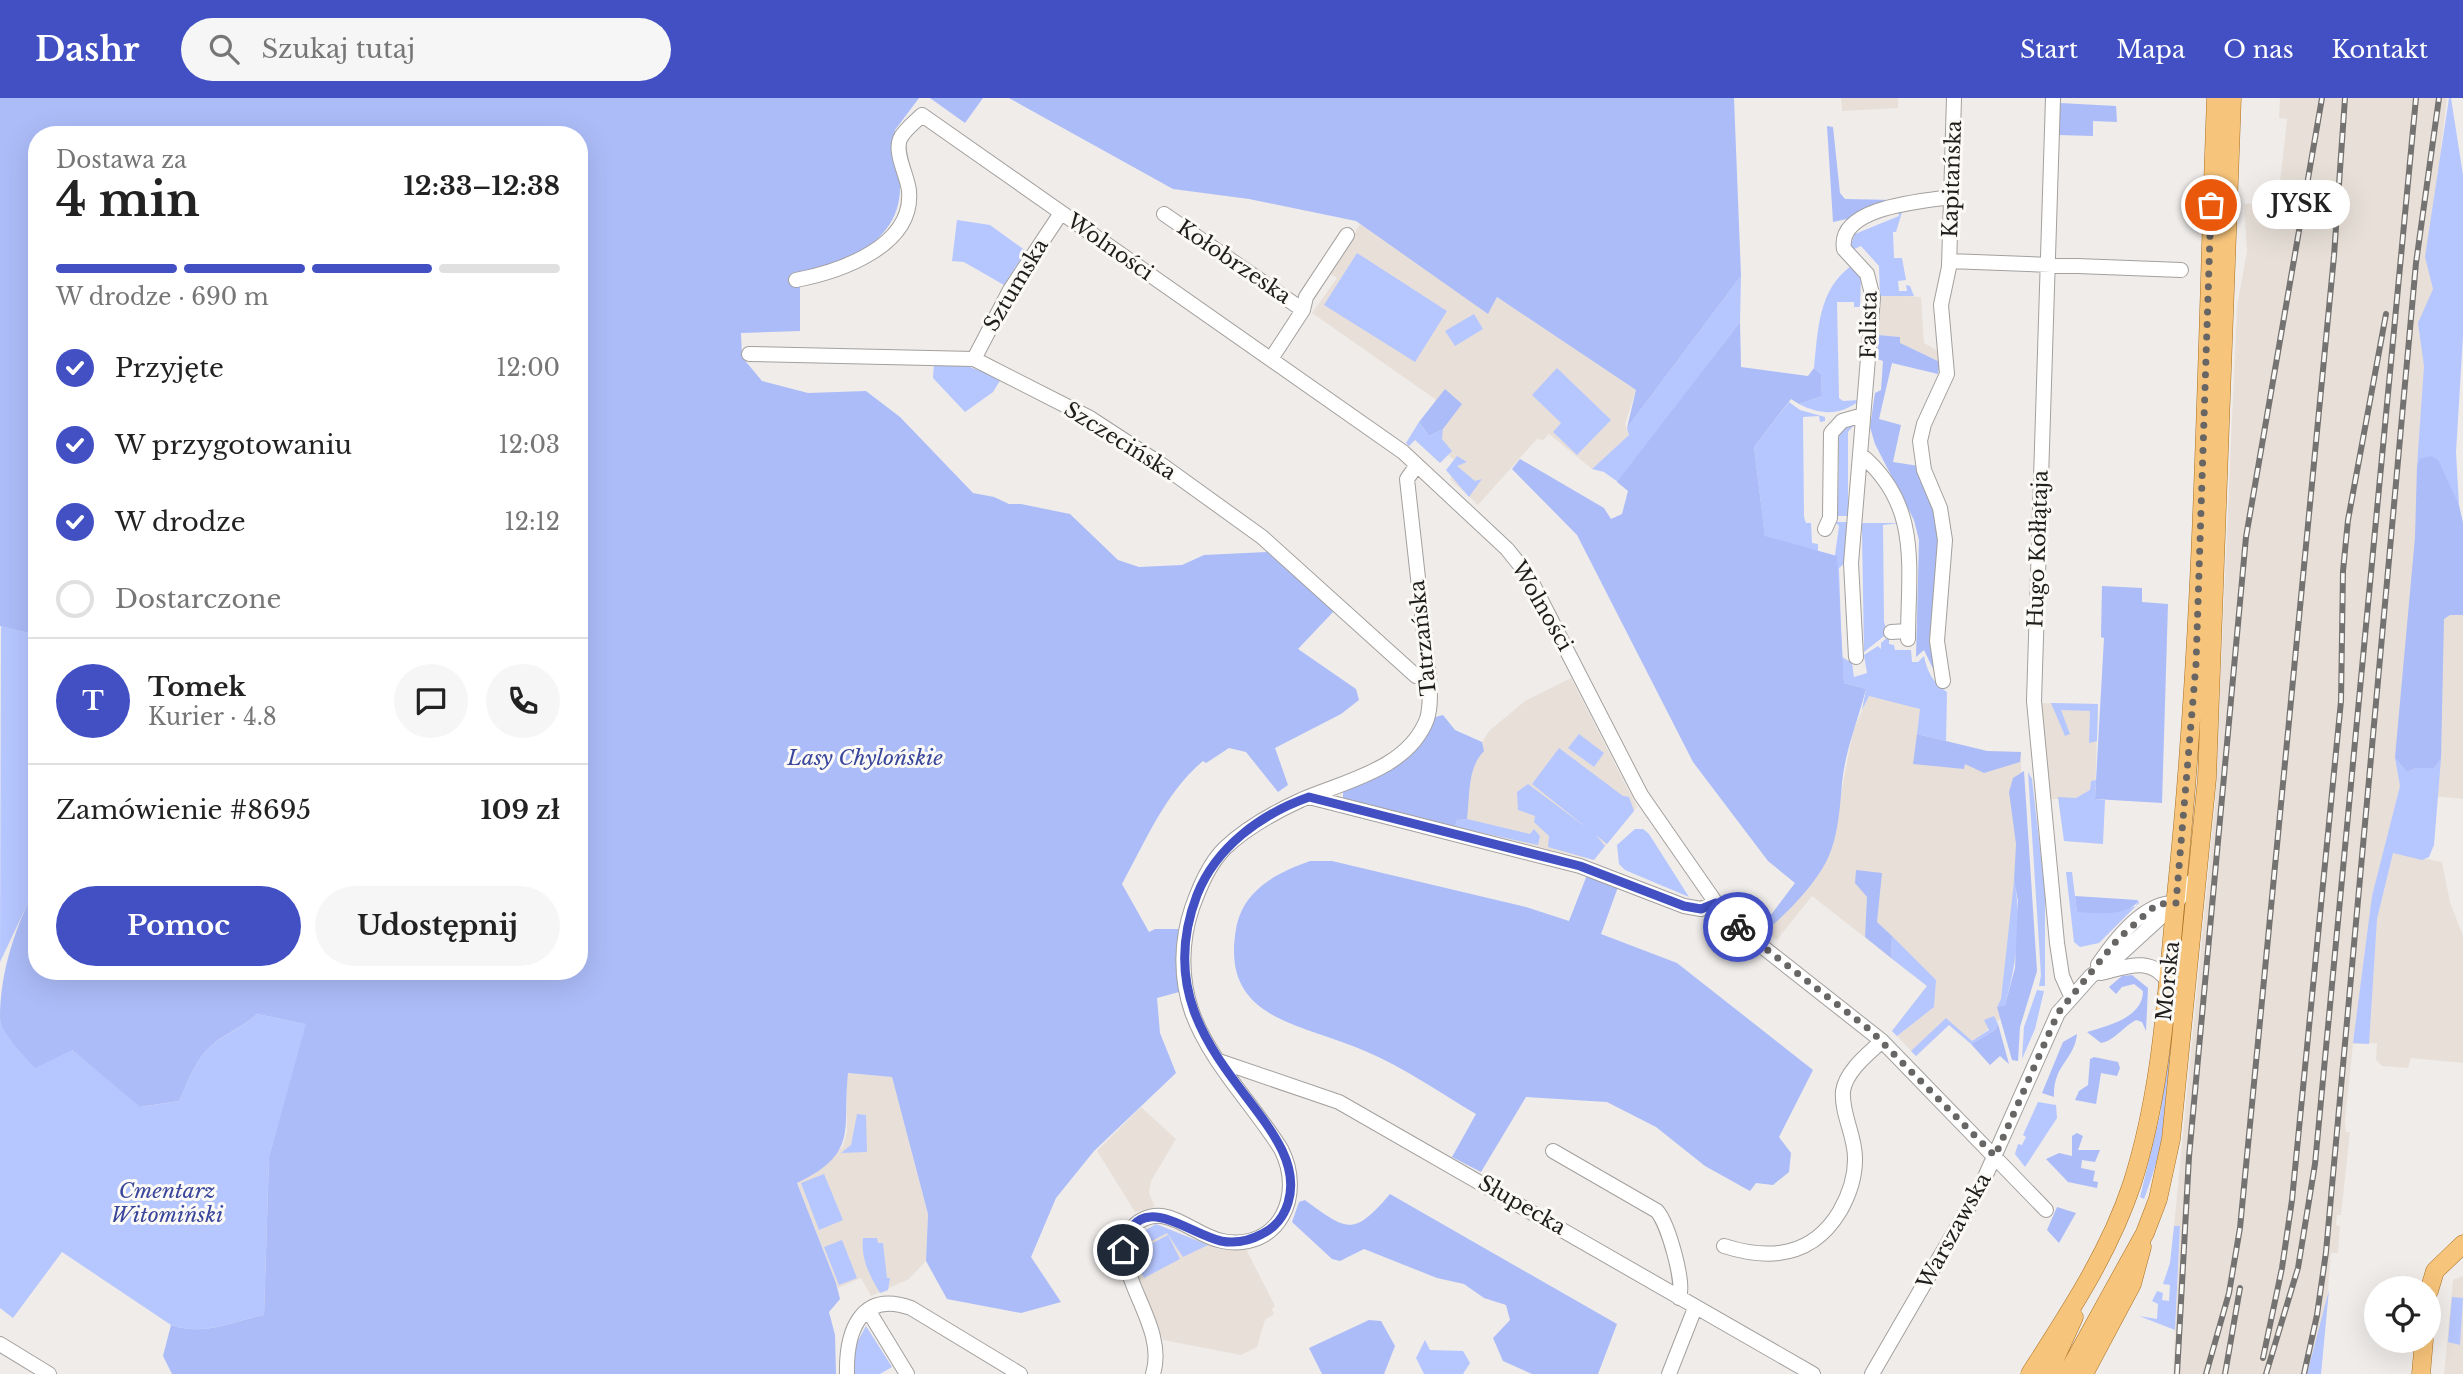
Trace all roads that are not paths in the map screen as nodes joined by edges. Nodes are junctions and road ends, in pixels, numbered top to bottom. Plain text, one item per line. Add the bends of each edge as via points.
1 (1954, 98) edge
2 (2053, 98) edge
3 (2216, 98) edge
4 (2232, 98) edge
5 (1951, 197) junction
6 (1061, 213) junction
7 (1164, 214) dead end
8 (1347, 235) dead end
9 (1949, 261) junction
10 (2048, 265) junction
11 (2181, 270) dead end
12 (796, 280) dead end
13 (1303, 310) junction
14 (749, 354) dead end
15 (974, 359) junction
16 (1271, 359) junction
17 (1863, 415) junction
18 (1860, 454) junction
19 (1417, 465) junction
20 (1825, 529) dead end
21 (1891, 632) dead end
22 (1856, 657) dead end
23 (1429, 677) junction
24 (1943, 681) dead end
25 (1309, 797) junction
26 (2199, 872) junction
27 (1716, 903) junction
28 (2176, 903) junction
29 (2191, 948) junction
30 (2091, 976) junction
31 (2168, 982) junction
32 (2071, 996) junction
33 (1882, 1041) junction
34 (1219, 1061) junction
35 (1553, 1151) dead end
36 (1995, 1156) junction
37 (2046, 1210) dead end
38 (2145, 1233) junction
39 (1724, 1246) dead end
40 (2460, 1251) edge
41 (2434, 1276) edge
42 (2090, 1278) junction
43 (1679, 1298) junction
44 (1695, 1308) junction
45 (868, 1310) junction
46 (0, 1344) edge
47 (2423, 1353) edge
48 (49, 1374) edge
49 (847, 1374) edge
50 (906, 1374) edge
51 (1020, 1374) edge
52 (1153, 1374) edge
53 (1669, 1374) edge
54 (1812, 1374) edge
55 (1872, 1374) edge
56 (2030, 1374) edge
57 (2048, 1374) edge
58 (2067, 1374) edge
59 (2084, 1374) edge
60 (2421, 1374) edge

1 - 5 street, Kapitańska
2 - 10 street, Hugo Kołłątaja
3 - 28 main road, Morska via 2196,664
4 - 26 main road, Morska via 2212,681
5 - 9 street, Kapitańska
5 - 17 street, Falista via 1903,204 1854,222 1845,233 1844,249 1867,274 1872,290
6 - 12 street, Wolności via 922,115 899,145 909,192 902,224 878,249
6 - 15 street, Sztumska via 1010,290
6 - 16 street, Wolności
7 - 13 street, Kołobrzeska
8 - 13 street
9 - 10 street
9 - 24 street, Kapitańska via 1941,305 1947,374 1920,441 1945,540 1937,641
10 - 11 street
10 - 32 street, Hugo Kołłątaja via 2034,701 2057,943 2062,976
13 - 16 street
14 - 15 street, Szczecińska
15 - 23 street, Szczecińska via 1090,418 1156,461 1262,537 1416,676
16 - 19 street, Wolności
17 - 18 street, Falista
17 - 20 street via 1842,421 1831,433 1830,518
18 - 21 street via 1872,464 1906,521 1908,635
18 - 22 street, Falista via 1851,563
19 - 23 street, Tatrzańska via 1407,479 1407,488
19 - 27 street, Wolności via 1507,549 1528,575 1641,795
23 - 25 street, Tatrzańska via 1427,717 1410,747 1385,765
25 - 27 street via 1580,866 1684,906 1701,909
25 - 34 street, Tatrzańska via 1278,811 1227,847 1202,881 1190,916 1184,953 1186,989 1198,1027
26 - 28 street, Warszawska
26 - 29 main road, Morska
27 - 33 street, Wolności via 1740,929
28 - 29 street
28 - 30 street, Warszawska
28 - 31 main road, Morska
29 - 38 main road, Morska via 2171,1139
30 - 31 street, Warszawska via 2143,965 2153,967
30 - 32 street, Warszawska
31 - 42 main road, Morska via 2157,1086 2141,1150 2122,1212
32 - 36 street, Warszawska via 2051,1026
33 - 36 street, Wolności
33 - 39 street via 1850,1074 1843,1089 1855,1169 1847,1198 1829,1227 1804,1248 1779,1255 1762,1256
34 - 43 street, Słupecka via 1339,1101
34 - 52 street, Tatrzańska via 1281,1149 1290,1169 1291,1194 1285,1213 1273,1227 1243,1241 1213,1238 1161,1216 1131,1229 1124,1243 1124,1260 1155,1336
35 - 43 street via 1657,1211 1681,1281
36 - 37 street, Wolności
36 - 55 street, Warszawska
38 - 58 main road, Morska
38 - 59 main road via 2132,1284
40 - 41 main road
42 - 56 main road, Morska
42 - 57 main road
43 - 44 street, Słupecka
44 - 53 street
44 - 54 street, Słupecka
45 - 49 street via 848,1339
45 - 50 street
45 - 51 street via 893,1303 911,1308
46 - 48 street
47 - 60 main road

